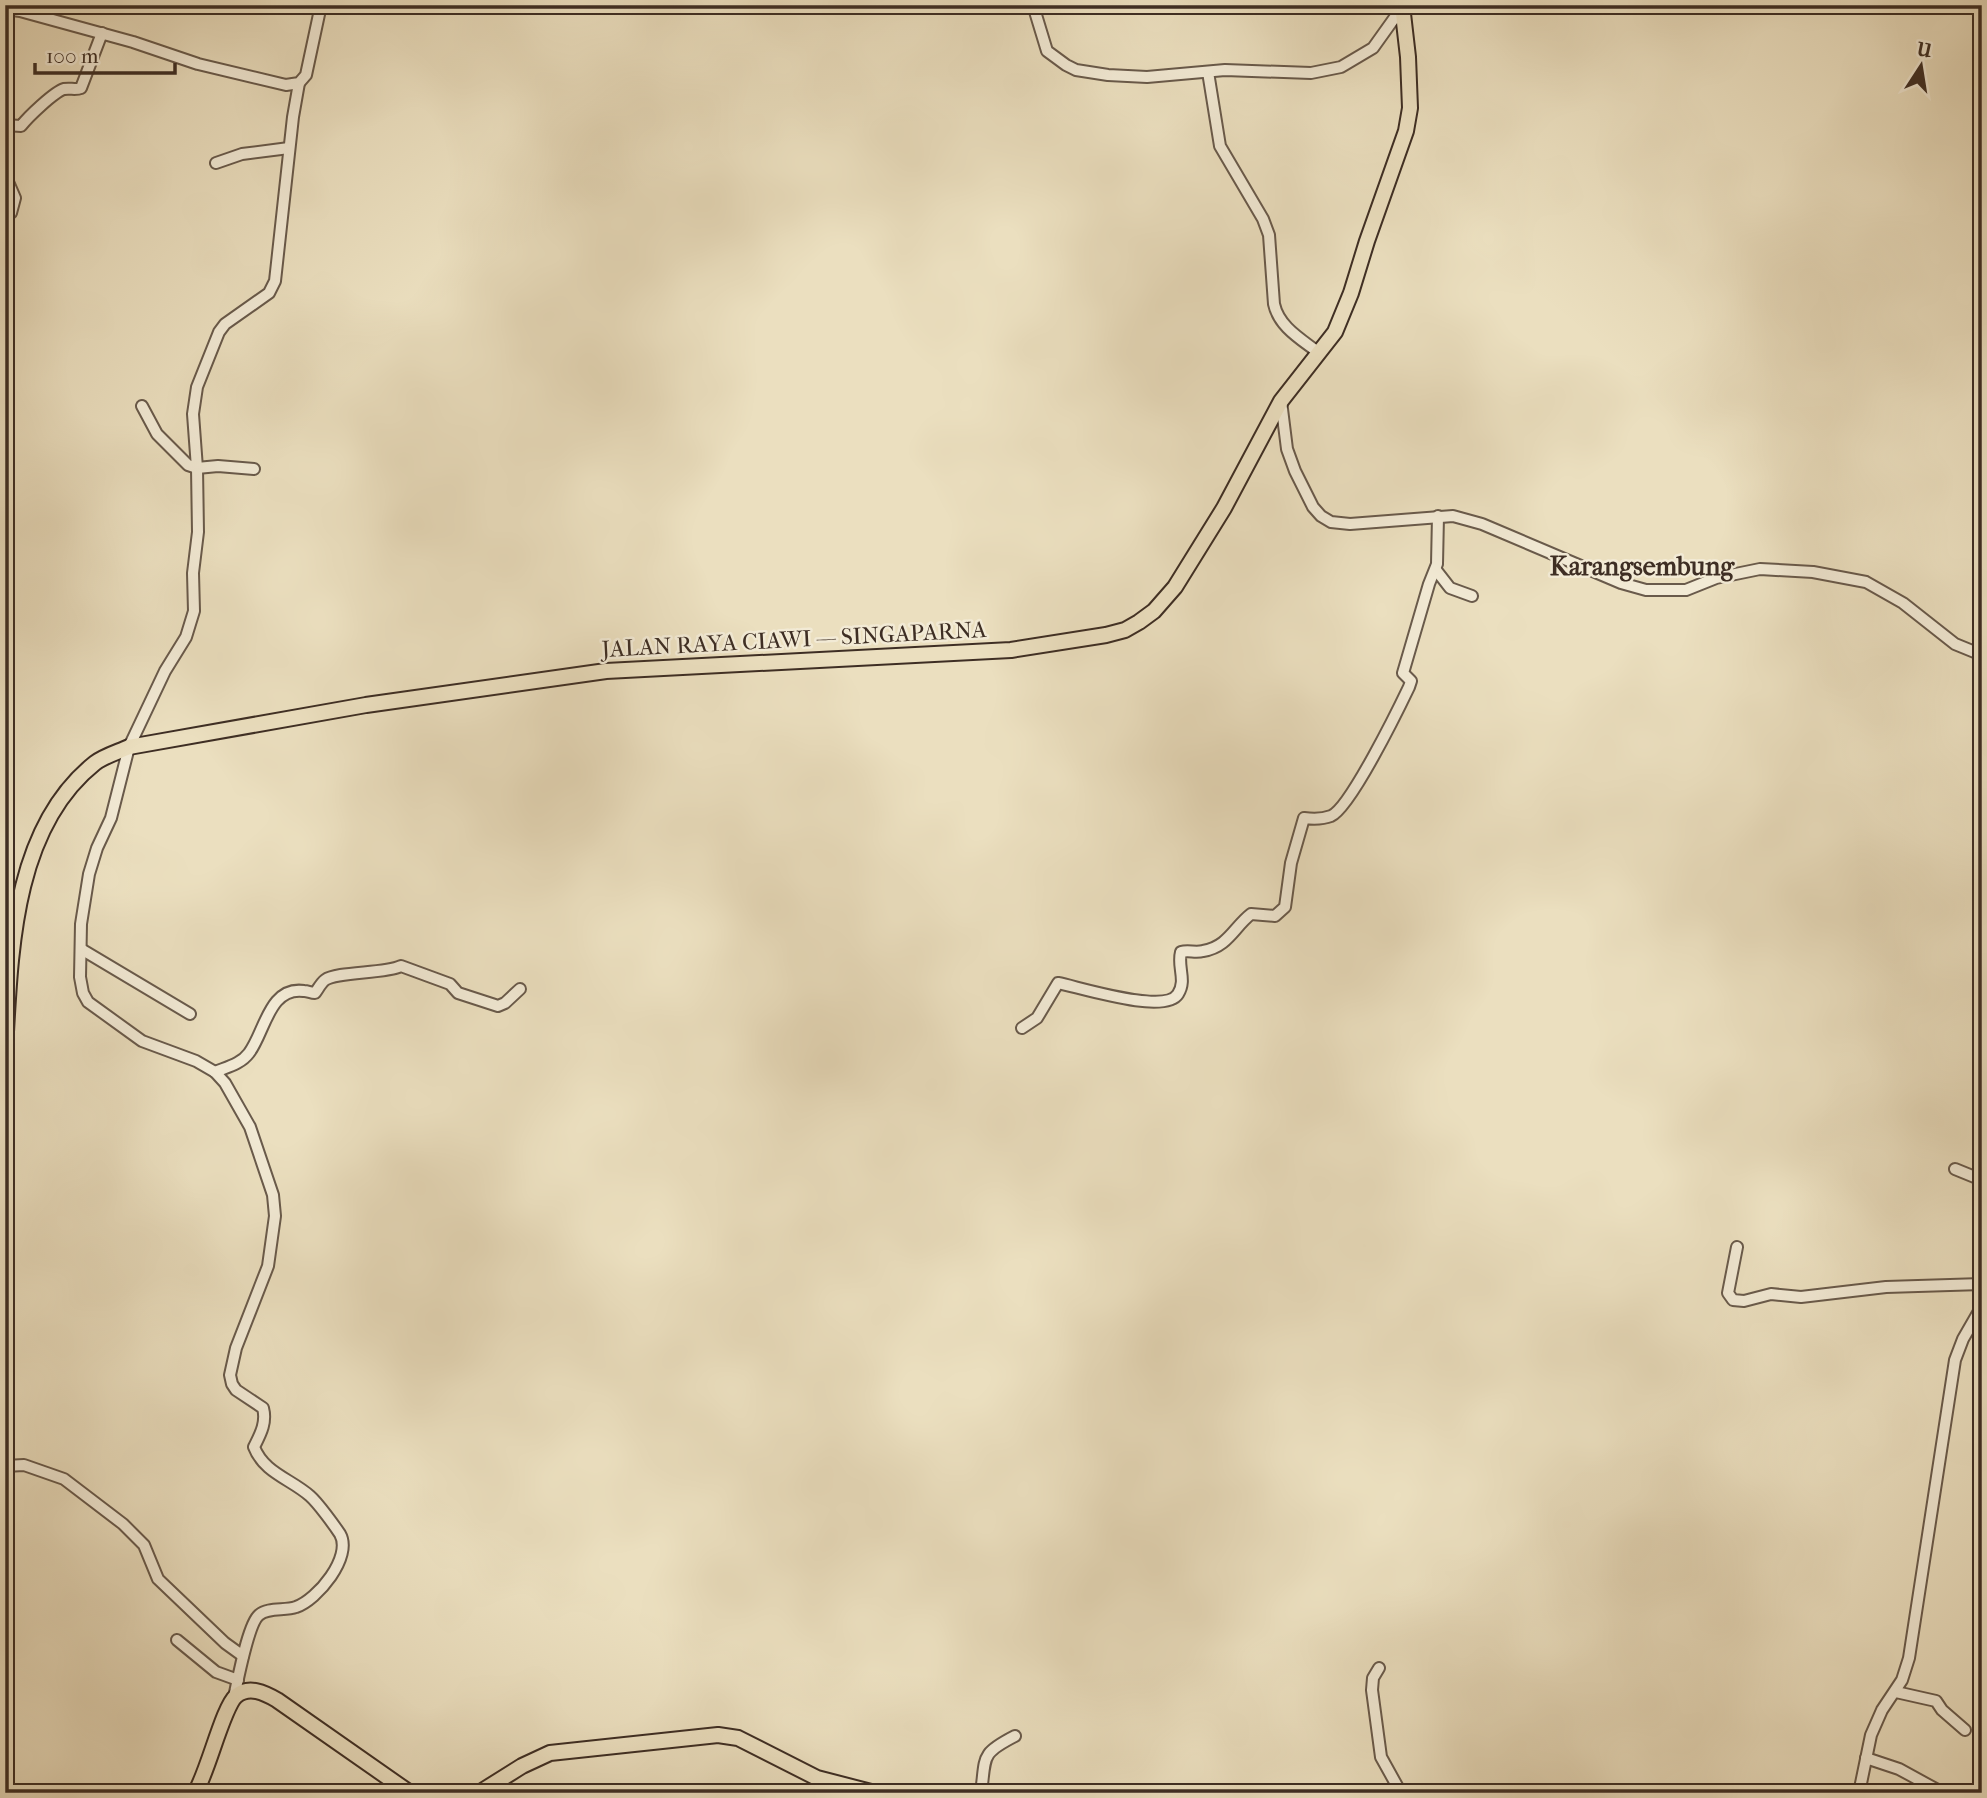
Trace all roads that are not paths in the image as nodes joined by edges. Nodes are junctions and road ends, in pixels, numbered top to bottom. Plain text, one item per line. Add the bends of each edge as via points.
1 (321, 5) edge
2 (1033, 5) edge
3 (1403, 6) edge
4 (5, 9) edge
5 (102, 33) junction
6 (1208, 72) junction
7 (299, 83) junction
8 (5, 125) edge
9 (289, 148) junction
10 (216, 163) dead end
11 (5, 174) edge
12 (11, 213) dead end
13 (1319, 353) junction
14 (1281, 401) junction
15 (142, 406) dead end
16 (197, 468) junction
17 (254, 469) dead end
18 (1438, 516) junction
19 (1436, 570) junction
20 (1472, 596) dead end
21 (1982, 655) edge
22 (129, 747) junction
23 (81, 948) junction
24 (520, 989) dead end
25 (190, 1014) dead end
26 (1022, 1028) dead end
27 (5, 1069) edge
28 (215, 1072) junction
29 (1955, 1170) dead end
30 (1982, 1180) edge
31 (1737, 1247) dead end
32 (1982, 1284) edge
33 (1982, 1306) edge
34 (5, 1466) edge
35 (177, 1640) dead end
36 (243, 1656) junction
37 (1379, 1668) dead end
38 (238, 1681) junction
39 (1896, 1692) junction
40 (234, 1697) junction
41 (1965, 1730) dead end
42 (1015, 1736) dead end
43 (1866, 1758) junction
44 (195, 1793) edge
45 (410, 1793) edge
46 (479, 1793) edge
47 (875, 1793) edge
48 (981, 1793) edge
49 (1401, 1793) edge
50 (1860, 1793) edge
51 (1943, 1793) edge

1 - 7 street via 306,75
2 - 6 street via 1047,51 1076,69 1147,77
3 - 6 street via 1373,48 1341,67 1311,73
3 - 13 main road, JALAN RAYA CIAWI — SINGAPARNA via 1410,108 1406,131 1351,293 1335,332
4 - 5 street
5 - 7 street via 279,85
5 - 8 street via 81,89 59,92 21,126
6 - 13 street via 1220,146 1269,235 1276,311 1284,325
7 - 9 street
9 - 10 street via 242,154
9 - 16 street via 275,281 269,293 225,324 214,341 197,387 193,414
11 - 12 street via 15,198
13 - 14 main road, JALAN RAYA CIAWI — SINGAPARNA
14 - 18 street via 1287,449 1321,516 1350,524
14 - 22 main road, JALAN RAYA CIAWI — SINGAPARNA via 1175,587 1154,611 1125,630 1011,650 606,671 366,705
15 - 16 street via 157,433 188,465
16 - 17 street
16 - 22 street via 191,625
18 - 19 street
18 - 21 street via 1482,524 1646,590 1686,590 1760,569 1866,582 1903,603 1955,644
19 - 20 street via 1450,587
19 - 26 street via 1403,672 1411,681 1409,687 1364,773 1336,812 1329,817 1304,818 1282,911 1275,916 1251,914 1219,945 1181,953 1182,982 1173,999 1125,999 1058,983 1037,1018
22 - 23 street via 111,818 89,874
22 - 27 main road, JALAN RAYA CIAWI — SINGAPARNA via 97,762 82,776 61,799 40,836 22,891 12,950
23 - 25 street
23 - 28 street via 83,993 96,1010 142,1041
24 - 28 street via 498,1006 401,966 392,971 330,977 315,993 304,990 279,997 250,1052
28 - 36 street via 250,1127 275,1204 268,1266 236,1348 231,1380 236,1390 263,1408 262,1431 254,1447 260,1459 313,1499 341,1539 342,1552 318,1593 301,1605 259,1615
29 - 30 street
31 - 32 street via 1728,1293 1733,1300 1770,1294 1801,1297 1886,1287
33 - 39 street via 1955,1360 1909,1658
34 - 36 street via 24,1465 64,1479 122,1524 144,1545 158,1579
35 - 38 street via 216,1672
36 - 38 street
37 - 49 street via 1372,1690 1381,1757
38 - 40 street
39 - 41 street via 1936,1701
39 - 43 street via 1882,1710
40 - 44 main road
40 - 45 main road via 248,1690 266,1693
42 - 48 street via 989,1752
43 - 50 street
43 - 51 street via 1899,1769
46 - 47 main road via 551,1753 724,1735 817,1778

